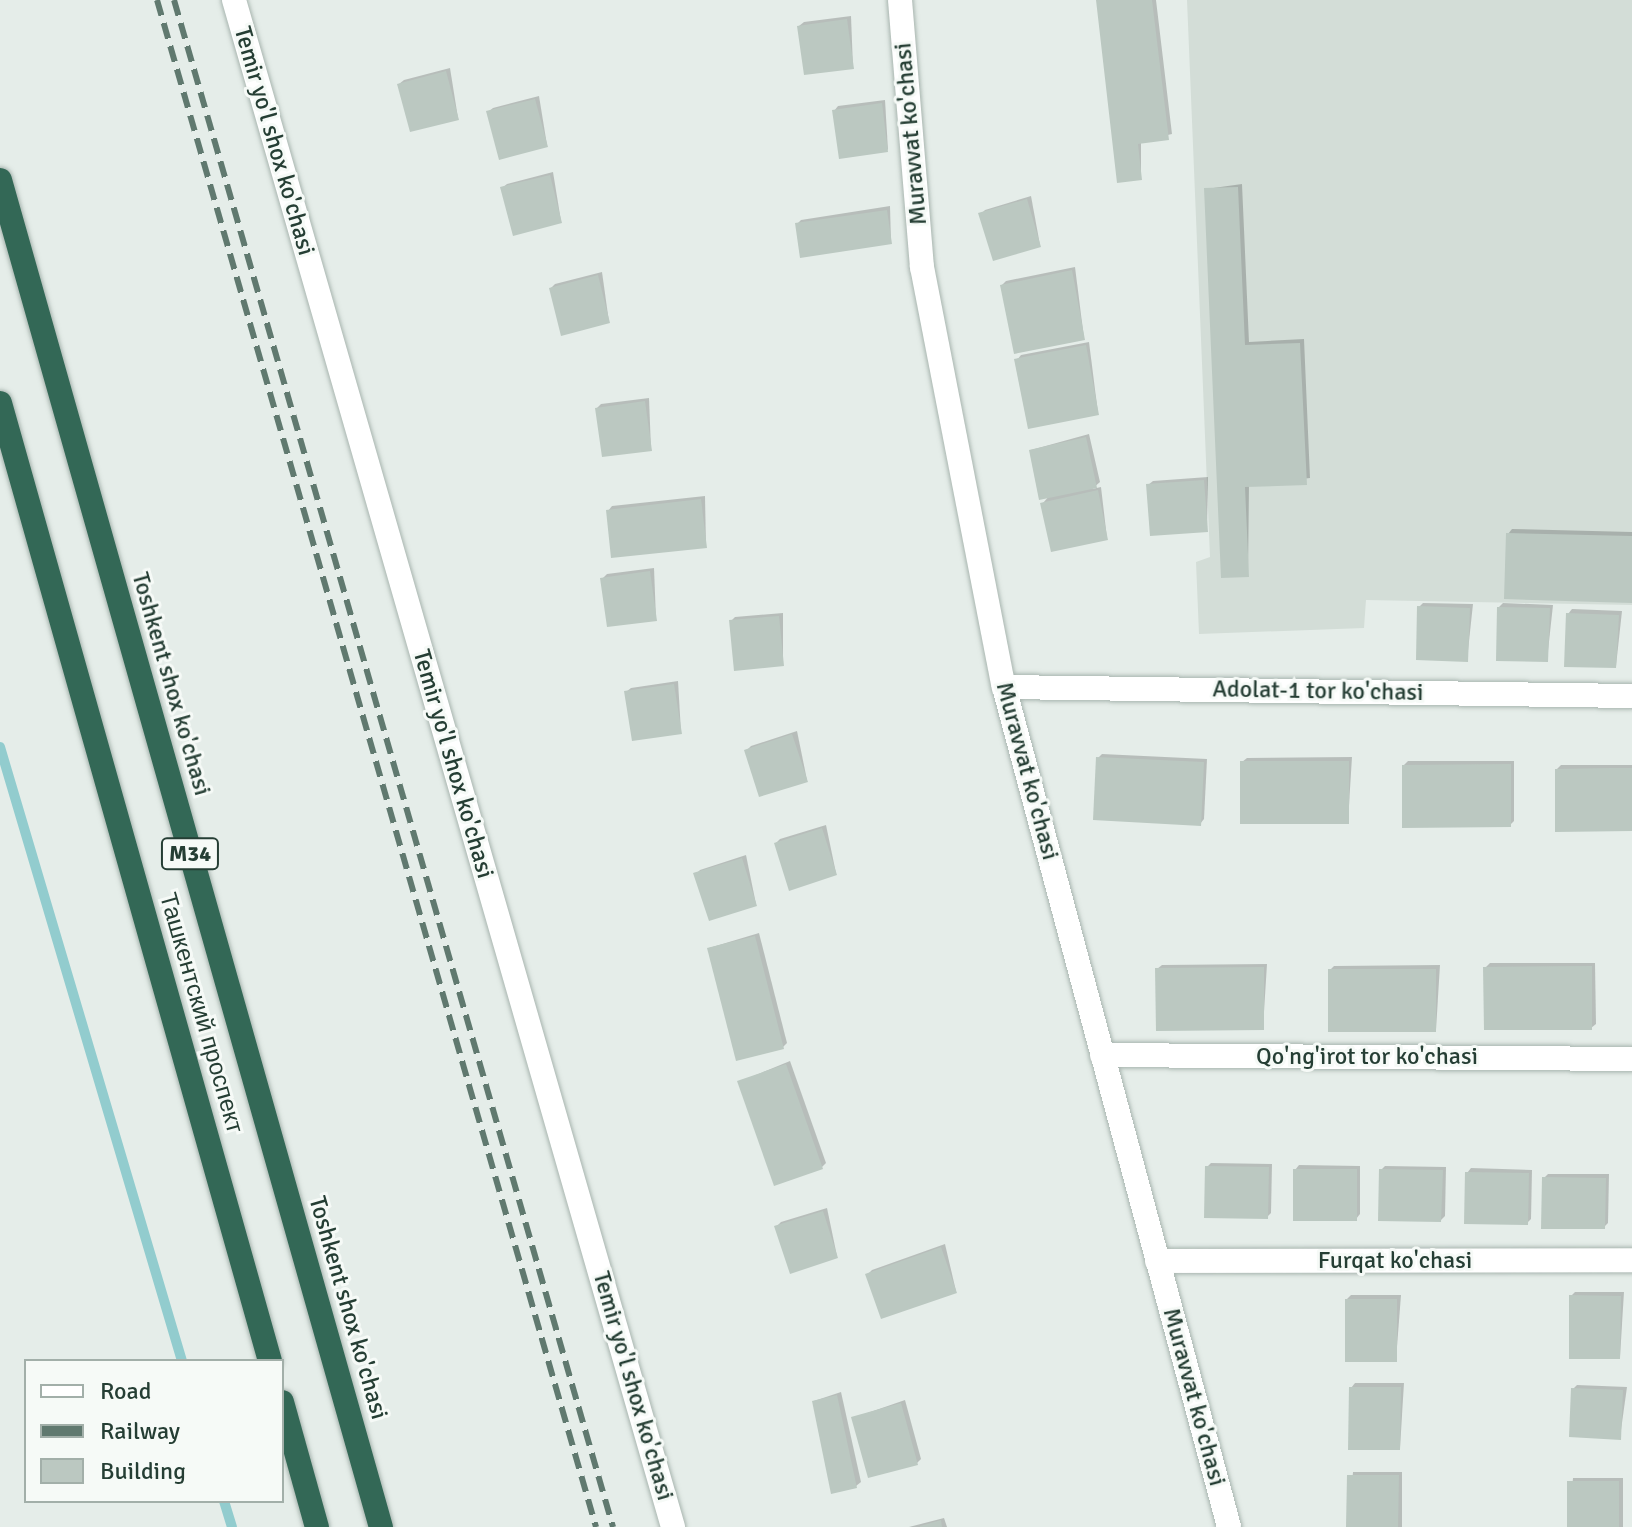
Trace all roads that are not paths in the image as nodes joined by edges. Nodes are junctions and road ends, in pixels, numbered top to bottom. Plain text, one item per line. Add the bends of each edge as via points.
1 (234, 0) edge
2 (900, 0) edge
3 (0, 180) edge
4 (0, 403) edge
5 (1004, 687) junction
6 (1632, 696) edge
7 (1102, 1055) junction
8 (1632, 1059) edge
9 (1632, 1260) edge
10 (1157, 1261) junction
11 (269, 1359) edge
12 (284, 1409) edge
13 (317, 1527) edge
14 (381, 1527) edge
15 (673, 1527) edge
16 (1229, 1527) edge

1 - 15 street, Temir yo'l shox ko'chasi
2 - 5 street, Muravvat ko'chasi via 922,267
3 - 14 highway, Toshkent shox ko'chasi / M34
4 - 11 highway, Ташкентский проспект / M34
5 - 6 street, Adolat-1 tor ko'chasi
5 - 7 street, Muravvat ko'chasi
7 - 8 street, Qo'ng'irot tor ko'chasi
7 - 10 street, Muravvat ko'chasi
9 - 10 street, Furqat ko'chasi
10 - 16 street, Muravvat ko'chasi
12 - 13 highway

